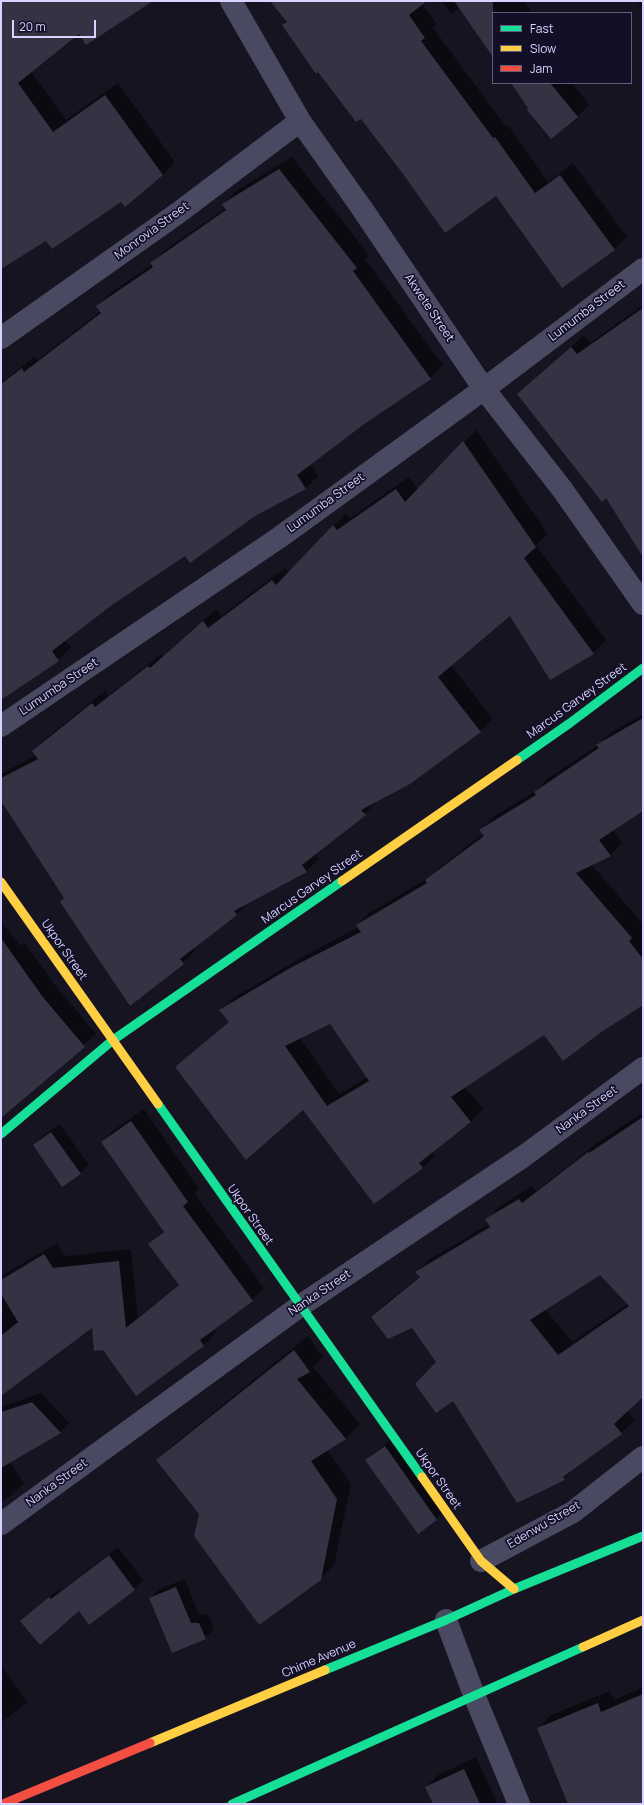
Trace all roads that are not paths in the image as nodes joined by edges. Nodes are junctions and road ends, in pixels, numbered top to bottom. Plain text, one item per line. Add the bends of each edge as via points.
1 (231, 1) edge
2 (300, 121) junction
3 (643, 269) edge
4 (1, 338) edge
5 (484, 389) junction
6 (643, 604) edge
7 (643, 668) edge
8 (1, 726) edge
9 (1, 882) edge
10 (113, 1040) junction
11 (643, 1068) edge
12 (1, 1134) edge
13 (300, 1306) junction
14 (643, 1457) edge
15 (1, 1524) edge
16 (643, 1536) edge
17 (481, 1561) junction
18 (514, 1589) junction
19 (446, 1620) junction
20 (643, 1620) edge
21 (474, 1695) junction
22 (3, 1804) edge
23 (232, 1804) edge
24 (519, 1804) edge

1 - 2 street, Akwete Street
2 - 4 street, Monrovia Street via 178,213
2 - 5 street, Akwete Street
3 - 5 street, Lumumba Street
5 - 6 street, Akwete Street via 562,489
5 - 8 street, Lumumba Street via 280,537
7 - 10 street, Marcus Garvey Street via 570,723
9 - 10 street, Ukpor Street
10 - 12 street, Marcus Garvey Street
10 - 13 street, Ukpor Street
11 - 13 street, Nanka Street via 524,1156
13 - 15 street, Nanka Street
13 - 17 street, Ukpor Street
14 - 17 street, Edenwu Street via 573,1512
16 - 18 street, Chime Avenue
17 - 18 street, Ukpor Street
18 - 19 street, Chime Avenue
19 - 21 street
19 - 22 street, Chime Avenue
20 - 21 street
21 - 23 street
21 - 24 street

